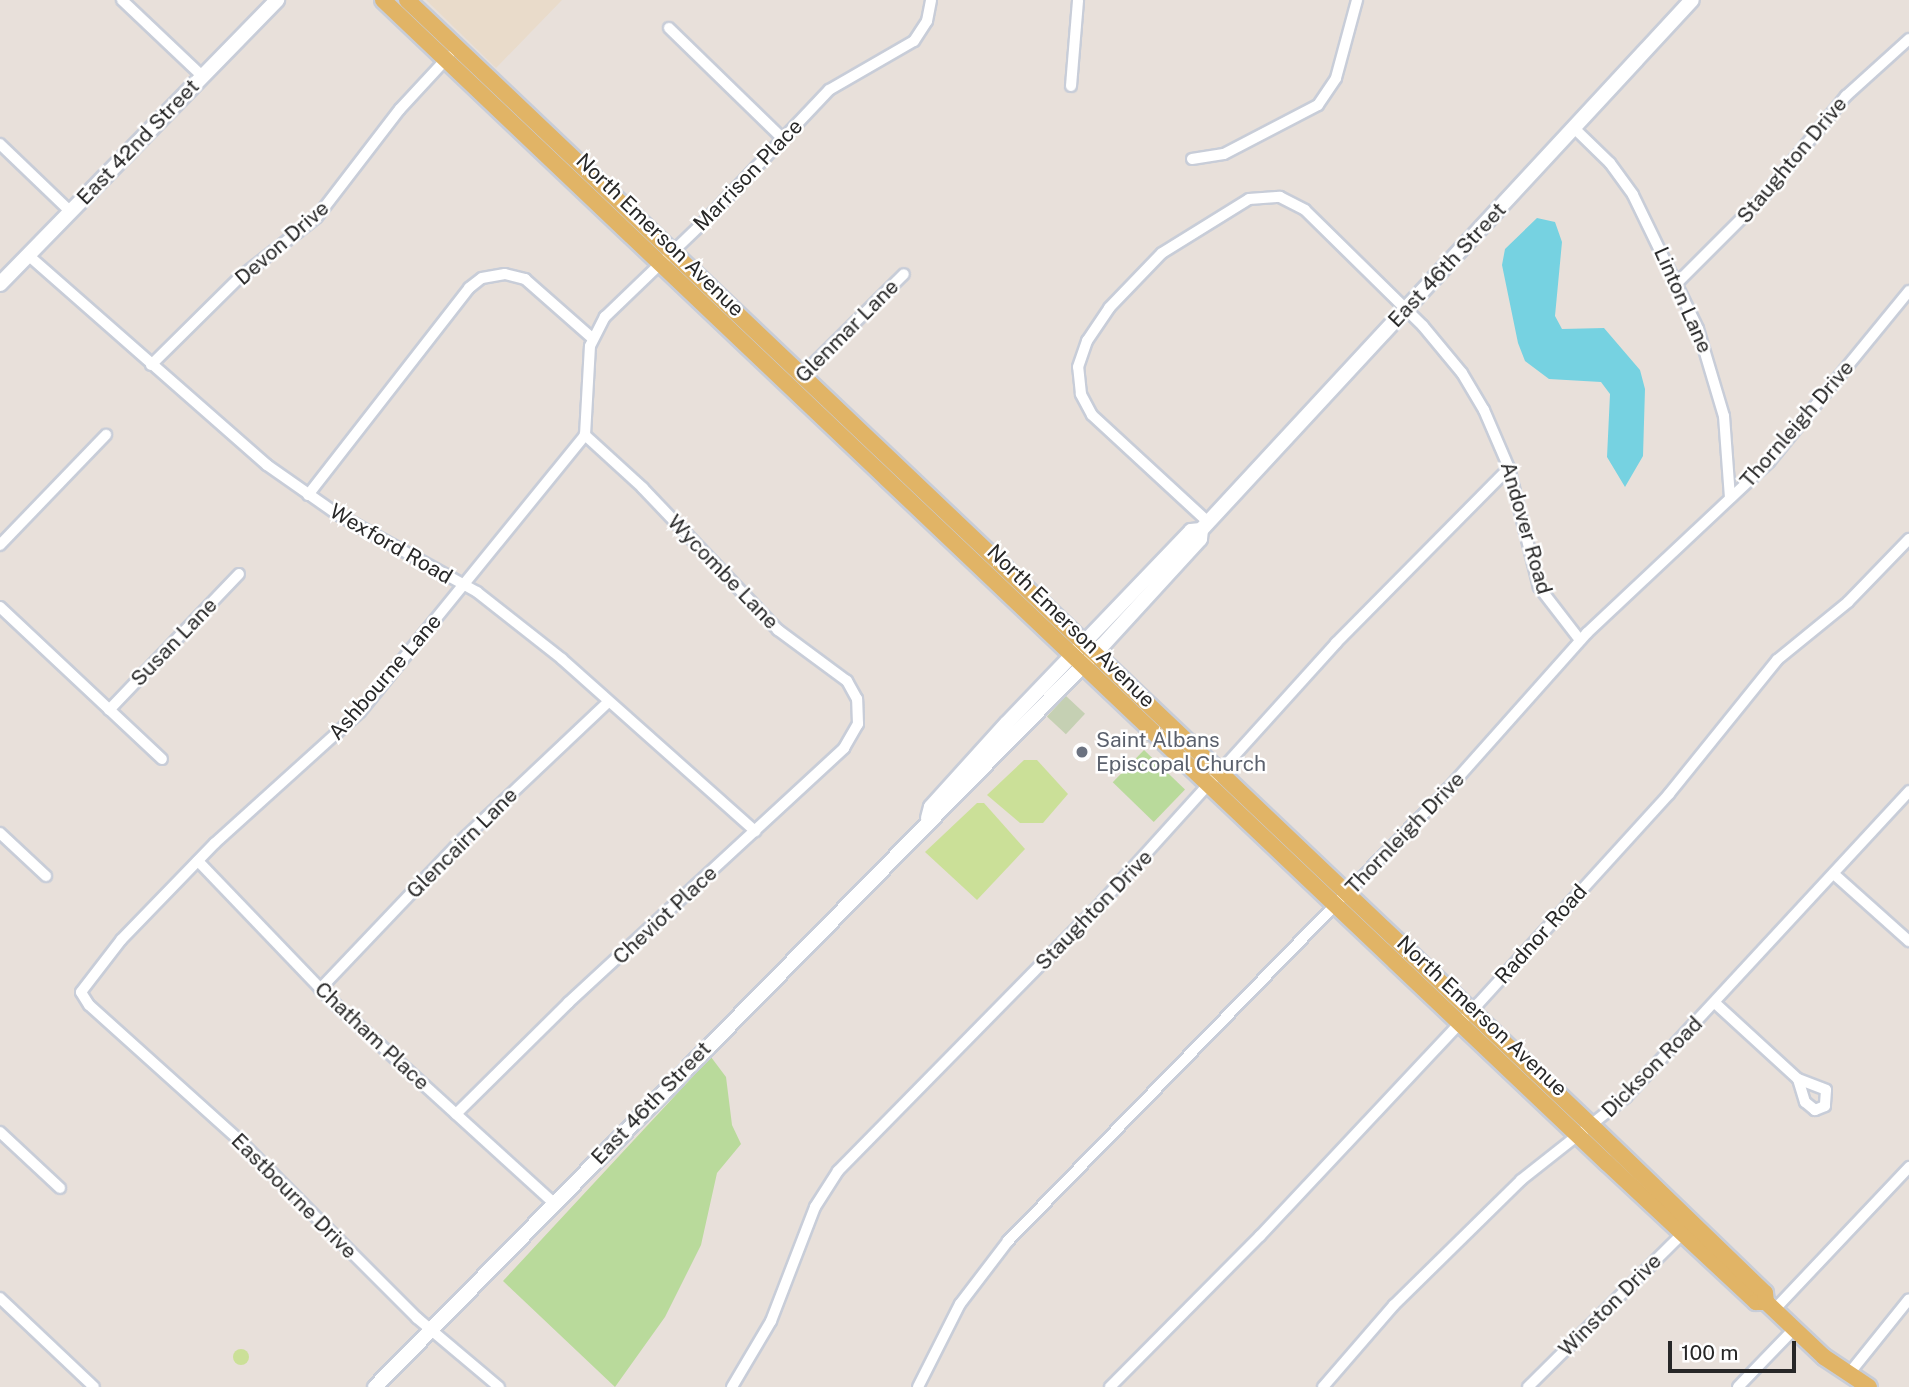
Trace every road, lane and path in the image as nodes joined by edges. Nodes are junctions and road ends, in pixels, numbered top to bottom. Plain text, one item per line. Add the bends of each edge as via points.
1 (122, 0) edge
2 (277, 0) edge
3 (383, 0) edge
4 (407, 0) edge
5 (931, 0) edge
6 (1078, 0) edge
7 (1357, 0) edge
8 (1692, 0) edge
9 (669, 28) dead end
10 (1909, 39) edge
11 (451, 53) junction
12 (202, 76) junction
13 (1070, 86) dead end
14 (1574, 128) junction
15 (783, 139) junction
16 (0, 144) edge
17 (1192, 159) dead end
18 (71, 212) junction
19 (28, 255) junction
20 (666, 258) junction
21 (904, 274) dead end
22 (1677, 283) junction
23 (0, 284) edge
24 (1909, 291) edge
25 (1406, 310) junction
26 (592, 338) junction
27 (151, 365) junction
28 (795, 382) junction
29 (106, 435) dead end
30 (585, 435) junction
31 (1509, 468) junction
32 (308, 495) junction
33 (1730, 498) junction
34 (1205, 526) junction
35 (1909, 539) edge
36 (0, 545) edge
37 (239, 575) dead end
38 (464, 585) junction
39 (0, 607) edge
40 (1580, 640) junction
41 (1082, 655) junction
42 (608, 702) junction
43 (859, 708) joint
44 (109, 710) junction
45 (162, 759) dead end
46 (1215, 781) junction
47 (1909, 791) edge
48 (755, 831) junction
49 (0, 833) edge
50 (198, 861) junction
51 (1834, 874) junction
52 (46, 876) dead end
53 (1340, 900) junction
54 (1909, 941) edge
55 (320, 989) junction
56 (1715, 1003) junction
57 (89, 1005) joint
58 (1465, 1018) junction
59 (1798, 1079) dead end
60 (456, 1114) junction
61 (1592, 1127) junction
62 (0, 1132) edge
63 (1576, 1134) junction
64 (1909, 1167) edge
65 (60, 1188) dead end
66 (554, 1203) junction
67 (1688, 1228) junction
68 (0, 1298) edge
69 (1909, 1299) edge
70 (1770, 1306) junction
71 (431, 1329) junction
72 (1794, 1329) junction
73 (1848, 1375) junction
74 (94, 1387) edge
75 (374, 1387) edge
76 (499, 1387) edge
77 (732, 1387) edge
78 (918, 1387) edge
79 (1110, 1387) edge
80 (1323, 1387) edge
81 (1528, 1387) edge
82 (1738, 1387) edge
83 (1869, 1387) edge

1 - 12 street
2 - 12 main road, East 42nd Street
3 - 11 main road, North Emerson Avenue
4 - 11 main road, North Emerson Avenue
5 - 15 street, Marrison Place via 927,21 911,44 838,82
6 - 13 street
7 - 17 street via 1336,78 1321,102 1302,117 1224,154
8 - 14 main road, East 46th Street
9 - 15 street
10 - 22 street, Staughton Drive via 1846,96 1763,197
11 - 20 main road, North Emerson Avenue
11 - 27 street, Devon Drive via 400,108 314,220 238,279
12 - 18 main road, East 42nd Street
14 - 22 street, Linton Lane via 1629,188
14 - 25 main road, East 46th Street
15 - 20 street, Marrison Place
16 - 18 street
18 - 19 main road, East 42nd Street
19 - 23 main road, East 42nd Street
19 - 27 street, Wexford Road
20 - 26 street, Marrison Place via 605,317
20 - 28 main road, North Emerson Avenue
21 - 28 street, Glenmar Lane
22 - 33 street, Linton Lane via 1717,385 1729,451
24 - 33 street, Thornleigh Drive via 1790,438
25 - 31 street, Andover Road via 1468,382
25 - 34 main road, East 46th Street
25 - 34 street, Andover Road via 1305,210 1273,196 1249,199 1193,231 1127,286 1082,352 1077,375 1081,394 1095,417
26 - 30 street
26 - 32 street via 525,279 505,274 482,278 426,341
27 - 32 street, Wexford Road
28 - 41 main road, North Emerson Avenue
29 - 36 street
30 - 38 street, Ashbourne Lane
30 - 43 street, Wycombe Lane via 643,488 778,630 845,678
31 - 40 street, Andover Road via 1539,587
31 - 46 street, Staughton Drive via 1336,643
32 - 38 street, Wexford Road
33 - 40 street, Thornleigh Drive
34 - 41 main road, East 46th Street via 1200,539
35 - 58 street, Radnor Road via 1848,602 1777,660 1669,794
37 - 44 street, Susan Lane
38 - 42 street, Wexford Road via 552,651
38 - 50 street, Ashbourne Lane via 360,712
39 - 44 street
40 - 53 street, Thornleigh Drive via 1473,762
41 - 46 main road, North Emerson Avenue
41 - 66 main road, East 46th Street
42 - 48 street, Wexford Road
42 - 55 street, Glencairn Lane via 458,844
43 - 48 street, Cheviot Place via 858,724 847,745
44 - 45 street
46 - 53 main road, North Emerson Avenue
46 - 77 street, Staughton Drive via 838,1171 815,1207 771,1321
47 - 51 street, Dickson Road
48 - 60 street, Cheviot Place
49 - 52 street
50 - 55 street, Chatham Place
50 - 57 street, Ashbourne Lane via 93,973 82,992
51 - 54 street
51 - 56 street, Dickson Road
53 - 58 main road, North Emerson Avenue
53 - 78 street, Thornleigh Drive via 1008,1241 960,1304
55 - 60 street, Chatham Place
56 - 59 street
56 - 61 street, Dickson Road
57 - 71 street, Eastbourne Drive via 238,1139
58 - 61 main road, North Emerson Avenue
58 - 63 main road, North Emerson Avenue
58 - 79 street, Radnor Road
60 - 66 street, Chatham Place
61 - 63 street, Dickson Road
61 - 67 main road, North Emerson Avenue
62 - 65 street
63 - 67 main road, North Emerson Avenue
63 - 80 street, Dickson Road via 1521,1180 1394,1305
64 - 70 street
66 - 71 main road, East 46th Street
67 - 70 main road, North Emerson Avenue via 1765,1293
67 - 81 street, Winston Drive
68 - 74 street
69 - 73 street
70 - 72 main road, North Emerson Avenue
71 - 75 main road, East 46th Street
71 - 76 street, Eastbourne Drive
72 - 73 main road, North Emerson Avenue
72 - 82 street
73 - 83 main road, North Emerson Avenue

